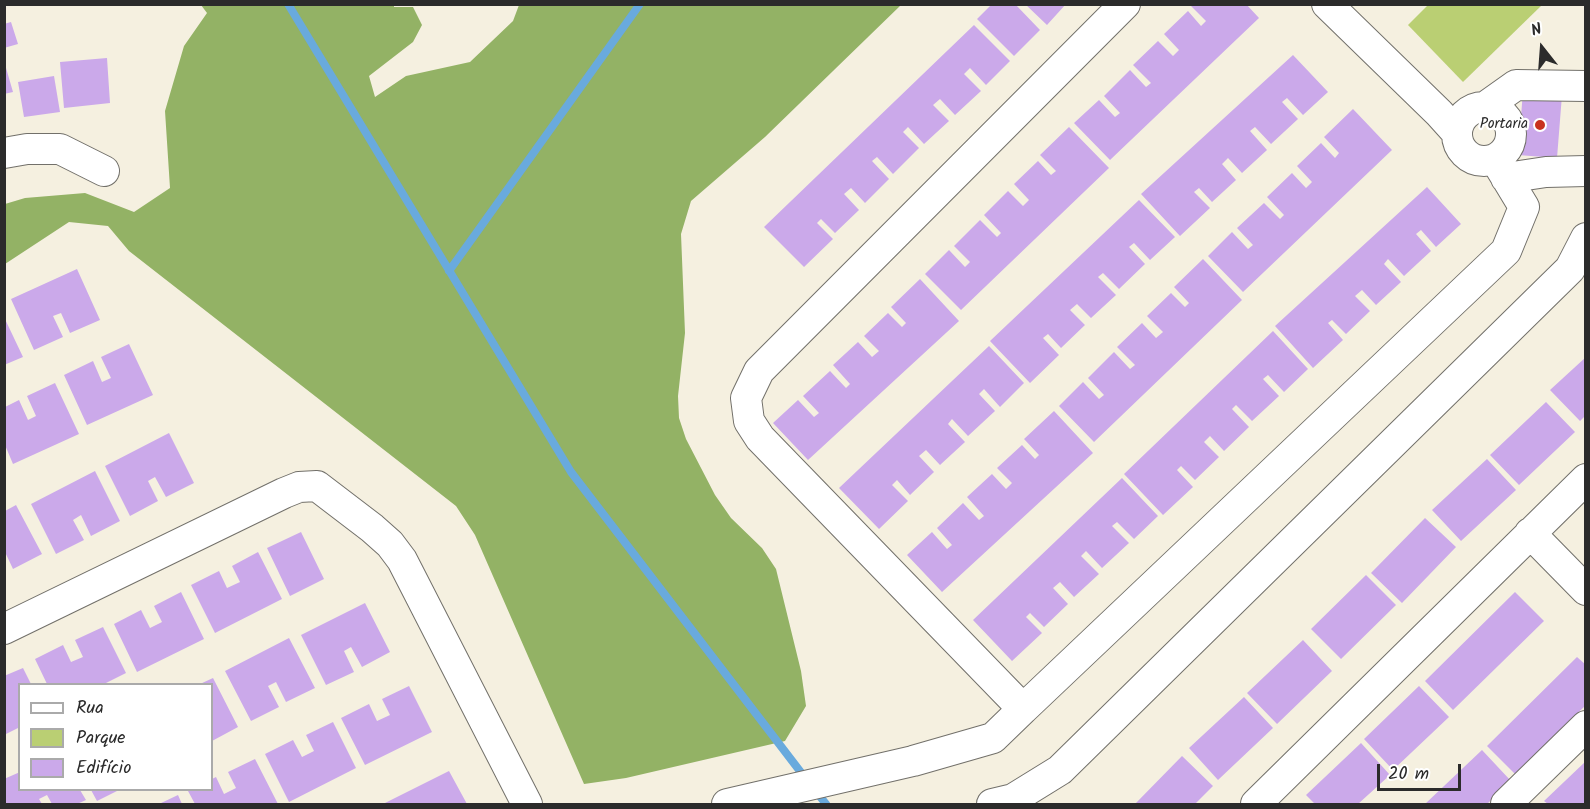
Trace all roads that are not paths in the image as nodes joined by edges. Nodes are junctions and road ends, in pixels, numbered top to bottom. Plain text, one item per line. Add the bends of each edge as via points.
1 (1125, 4) edge
2 (1327, 4) edge
3 (1586, 86) edge
4 (1485, 106) junction
5 (1457, 133) junction
6 (4, 153) edge
7 (1500, 168) junction
8 (104, 171) dead end
9 (1586, 171) edge
10 (1586, 238) edge
11 (1578, 265) edge
12 (1586, 479) edge
13 (1530, 533) junction
14 (1586, 590) edge
15 (4, 629) edge
16 (1023, 709) junction
17 (1586, 726) edge
18 (528, 804) edge
19 (727, 804) edge
20 (992, 804) edge
21 (1256, 804) edge
22 (1506, 804) edge

1 - 16 street via 759,371 746,398 749,421 760,438
2 - 5 street
3 - 4 street via 1516,85
4 - 5 street via 1465,114
4 - 7 street via 1504,114 1510,123 1510,144
5 - 7 street via 1465,152
6 - 8 street via 60,149
7 - 9 street
7 - 16 street via 1524,207 1506,251
10 - 11 street
11 - 20 street via 1060,771 1014,799
12 - 13 street
13 - 14 street
13 - 21 street
15 - 18 street via 299,486 317,486 372,528 402,560
16 - 19 street via 993,738 913,761
17 - 22 street

